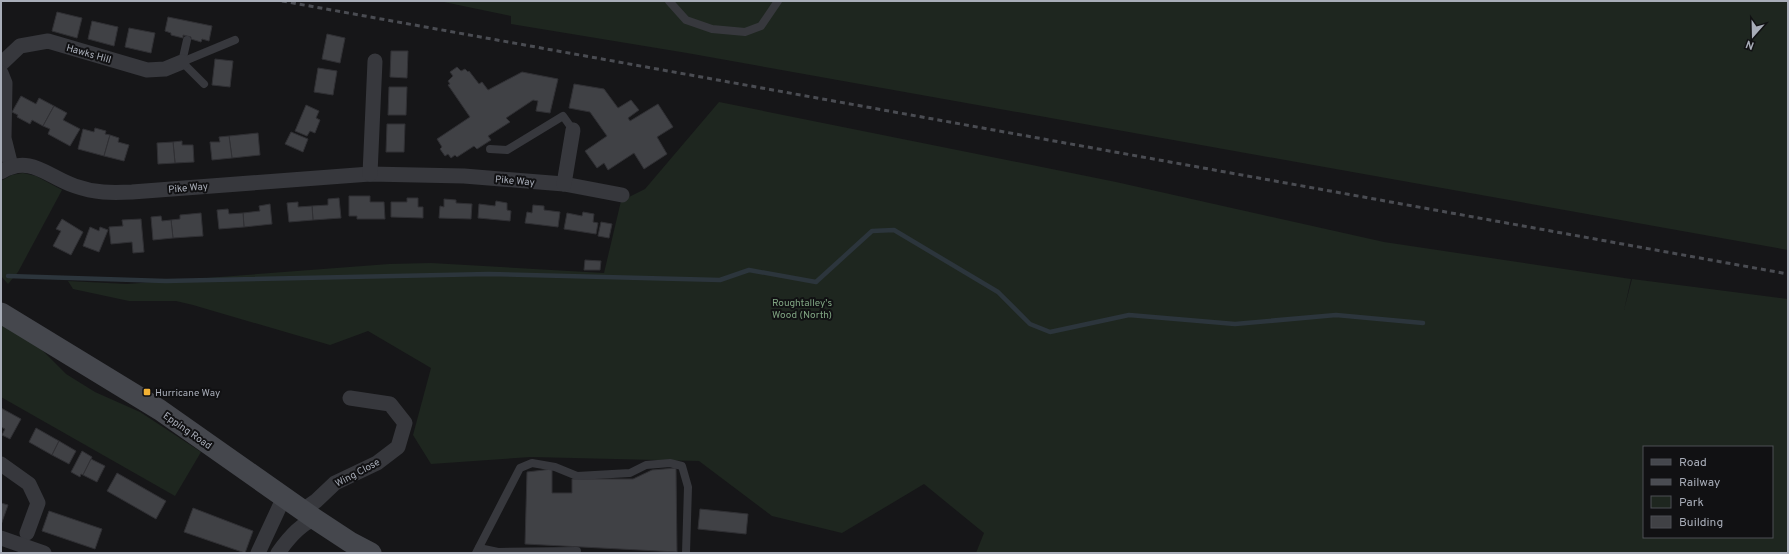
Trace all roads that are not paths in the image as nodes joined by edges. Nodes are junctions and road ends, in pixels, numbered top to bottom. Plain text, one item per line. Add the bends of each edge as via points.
1 (669, 1) edge
2 (778, 1) edge
3 (187, 40) dead end
4 (235, 40) dead end
5 (376, 61) dead end
6 (182, 62) junction
7 (1, 64) edge
8 (1, 73) edge
9 (204, 84) dead end
10 (573, 130) joint
11 (490, 149) dead end
12 (6, 169) edge
13 (370, 174) junction
14 (564, 184) junction
15 (622, 195) dead end
16 (1, 313) edge
17 (350, 398) dead end
18 (1, 464) edge
19 (284, 497) junction
20 (309, 515) junction
21 (27, 533) dead end
22 (1, 538) edge
23 (478, 550) edge
24 (577, 551) dead end
25 (44, 553) edge
26 (258, 553) edge
27 (278, 553) edge
28 (372, 553) edge
29 (686, 553) edge

1 - 2 lane via 686,20 712,29 745,32 761,26
3 - 6 lane
4 - 6 lane
5 - 13 street
6 - 7 street, Hawks Hill via 165,69 147,70 48,41 20,46
6 - 9 lane
8 - 12 street via 5,82
10 - 11 lane via 563,116 508,150
10 - 14 street
12 - 13 street, Pike Way via 26,164 73,186 100,193
13 - 14 street, Pike Way via 464,176
14 - 15 street, Pike Way
16 - 19 main road, Epping Road via 160,410
17 - 20 street, Wing Close via 390,404 405,423 398,447 377,463 335,483 316,501
18 - 21 street via 29,484 38,503
19 - 20 main road, Epping Road
19 - 26 street
20 - 27 street via 306,522
20 - 28 main road, Epping Road
22 - 25 street
23 - 24 lane
23 - 29 lane via 520,468 540,464 577,476 630,473 646,465 670,463 682,466 688,487

